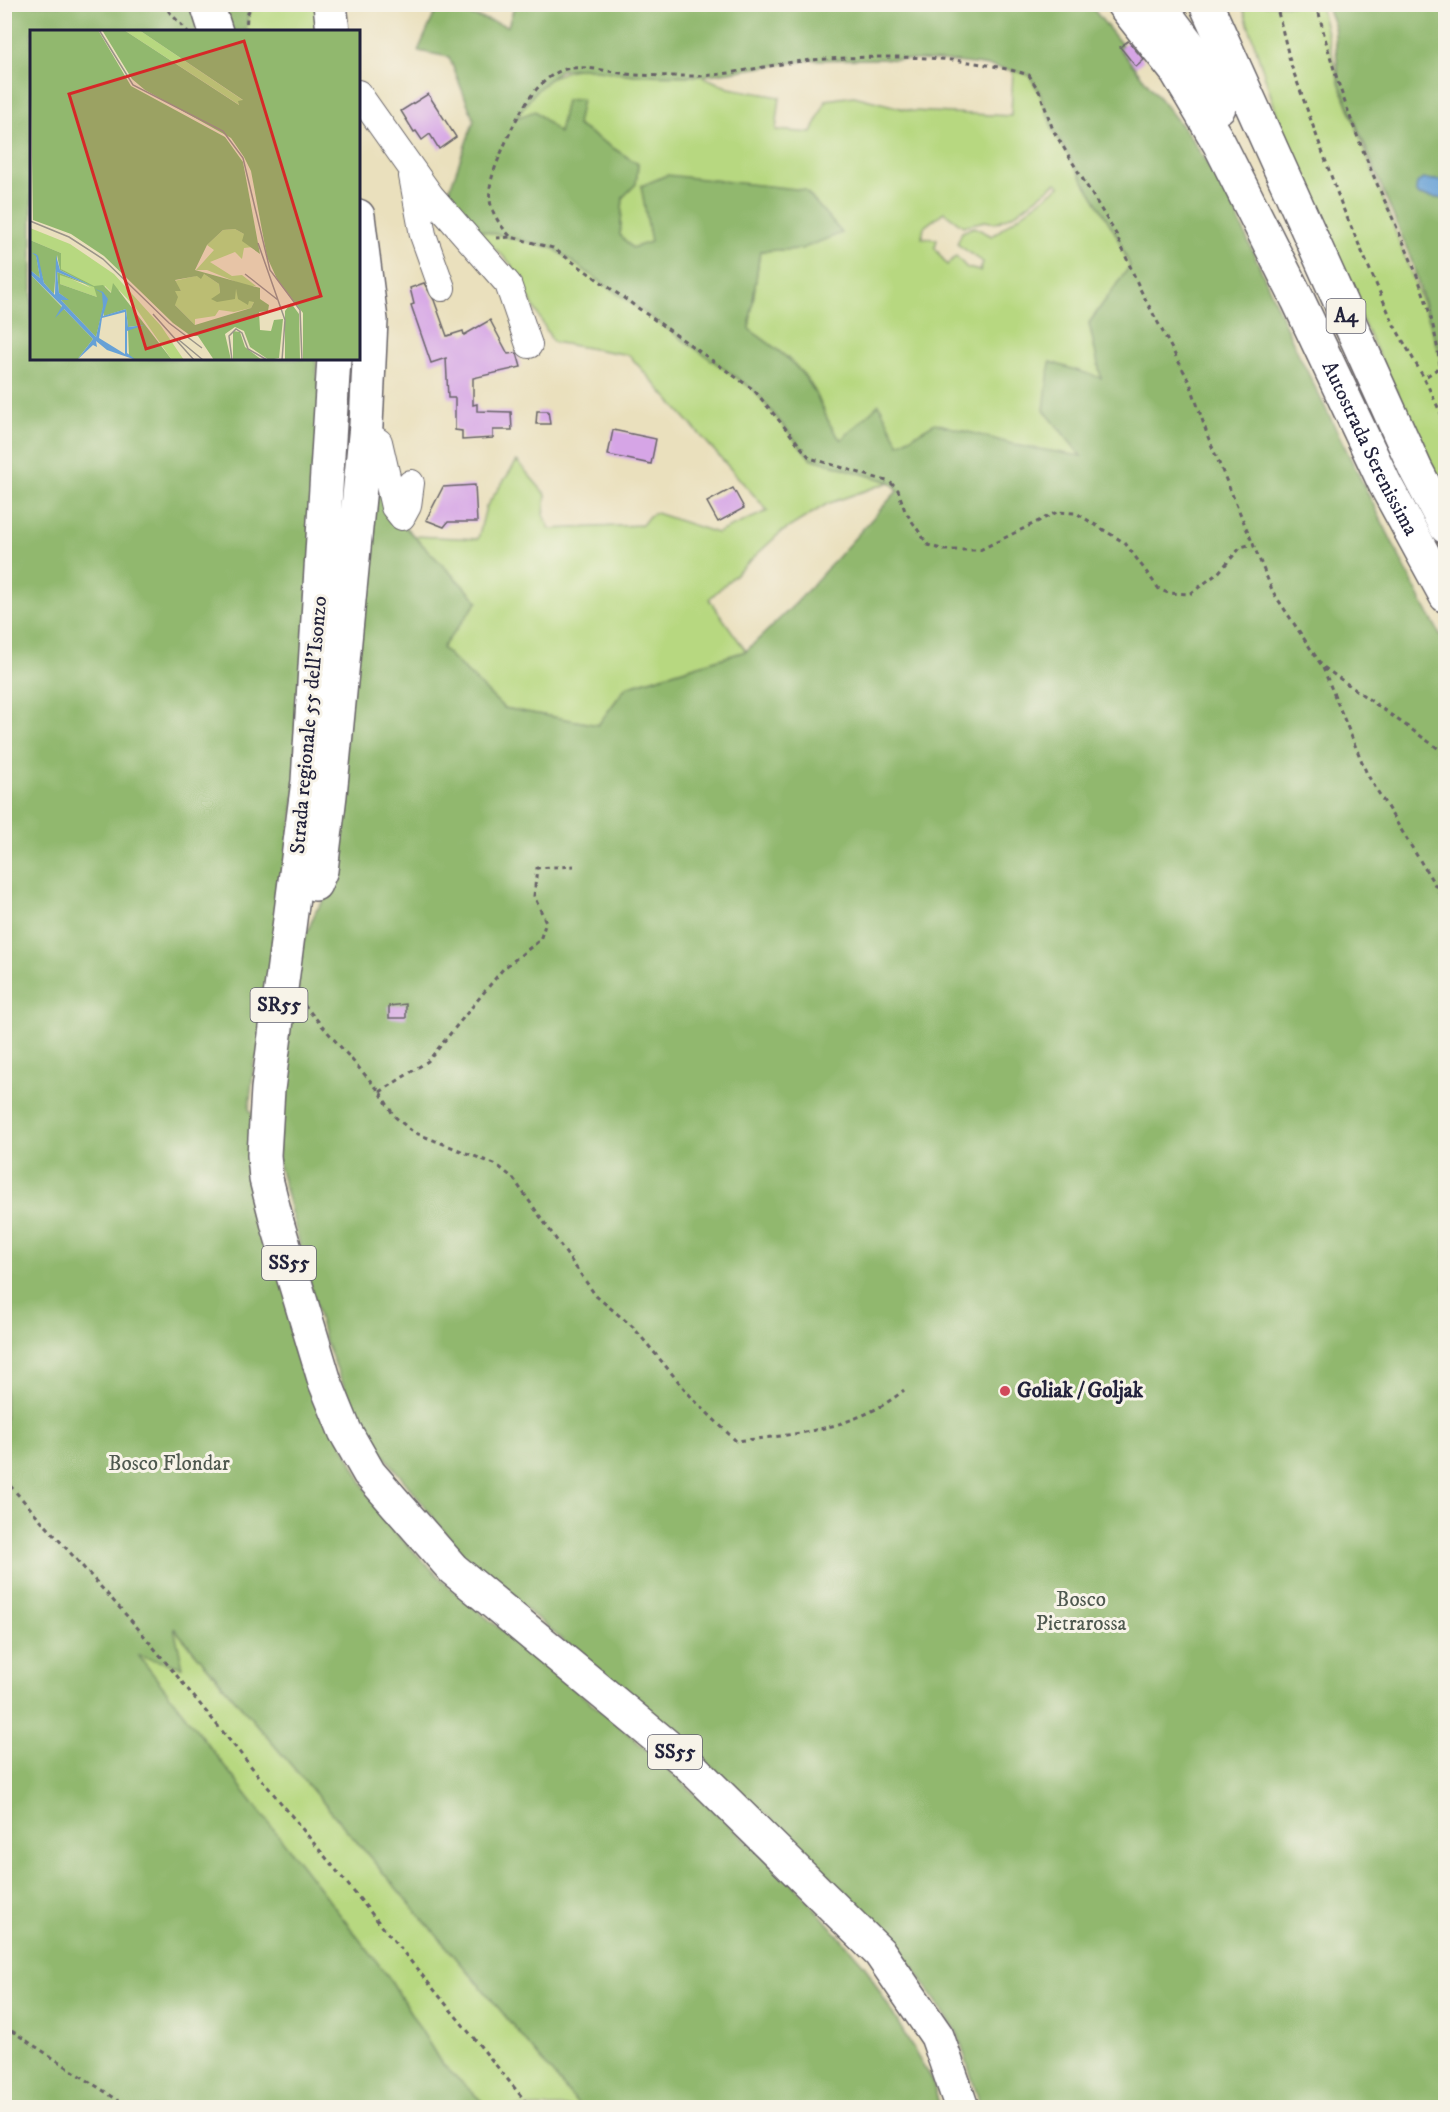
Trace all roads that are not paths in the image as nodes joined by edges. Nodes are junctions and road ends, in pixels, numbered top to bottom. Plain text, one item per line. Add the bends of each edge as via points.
1 (207, 4) edge
2 (330, 4) edge
3 (1102, 4) edge
4 (1123, 4) edge
5 (1139, 4) edge
6 (1158, 4) edge
7 (1188, 4) edge
8 (1194, 4) edge
9 (1199, 4) edge
10 (1206, 4) edge
11 (1213, 4) edge
12 (1220, 4) edge
13 (1225, 4) edge
14 (215, 30) edge
15 (333, 30) edge
16 (360, 96) edge
17 (1252, 104) junction
18 (410, 165) junction
19 (360, 232) edge
20 (442, 288) dead end
21 (1298, 300) junction
22 (529, 345) dead end
23 (334, 360) edge
24 (366, 434) junction
25 (411, 483) dead end
26 (1446, 527) edge
27 (1446, 596) edge
28 (291, 921) junction
29 (268, 1089) joint
30 (962, 2108) edge

1 - 14 main road
2 - 15 main road
3 - 21 main road via 1197,119
4 - 21 main road, A4 via 1177,72 1219,143
5 - 21 main road via 1180,55 1245,174
6 - 21 main road via 1192,49 1250,174
7 - 17 main road, A4
8 - 17 main road, A4
9 - 17 main road, A4
10 - 17 main road, A4
11 - 17 main road, A4
12 - 17 main road, A4
13 - 17 main road, A4
16 - 18 street
17 - 26 main road, Autostrada Serenissima / A4 via 1416,471
18 - 20 street via 423,235
18 - 22 street via 431,196 508,284
19 - 24 main road via 371,320
21 - 27 main road, Autostrada Serenissima / A4 via 1385,484
23 - 28 main road, Strada regionale 55 dell'Isonzo / SR55 via 309,770
24 - 25 street via 379,442 394,507 402,517
24 - 28 main road via 321,870 312,894
28 - 29 main road, Strada regionale 55 dell'Isonzo / SR55
29 - 30 main road, SS55 via 264,1155 278,1226 325,1382 345,1431 369,1473 453,1569 684,1760 880,1953 937,2036

